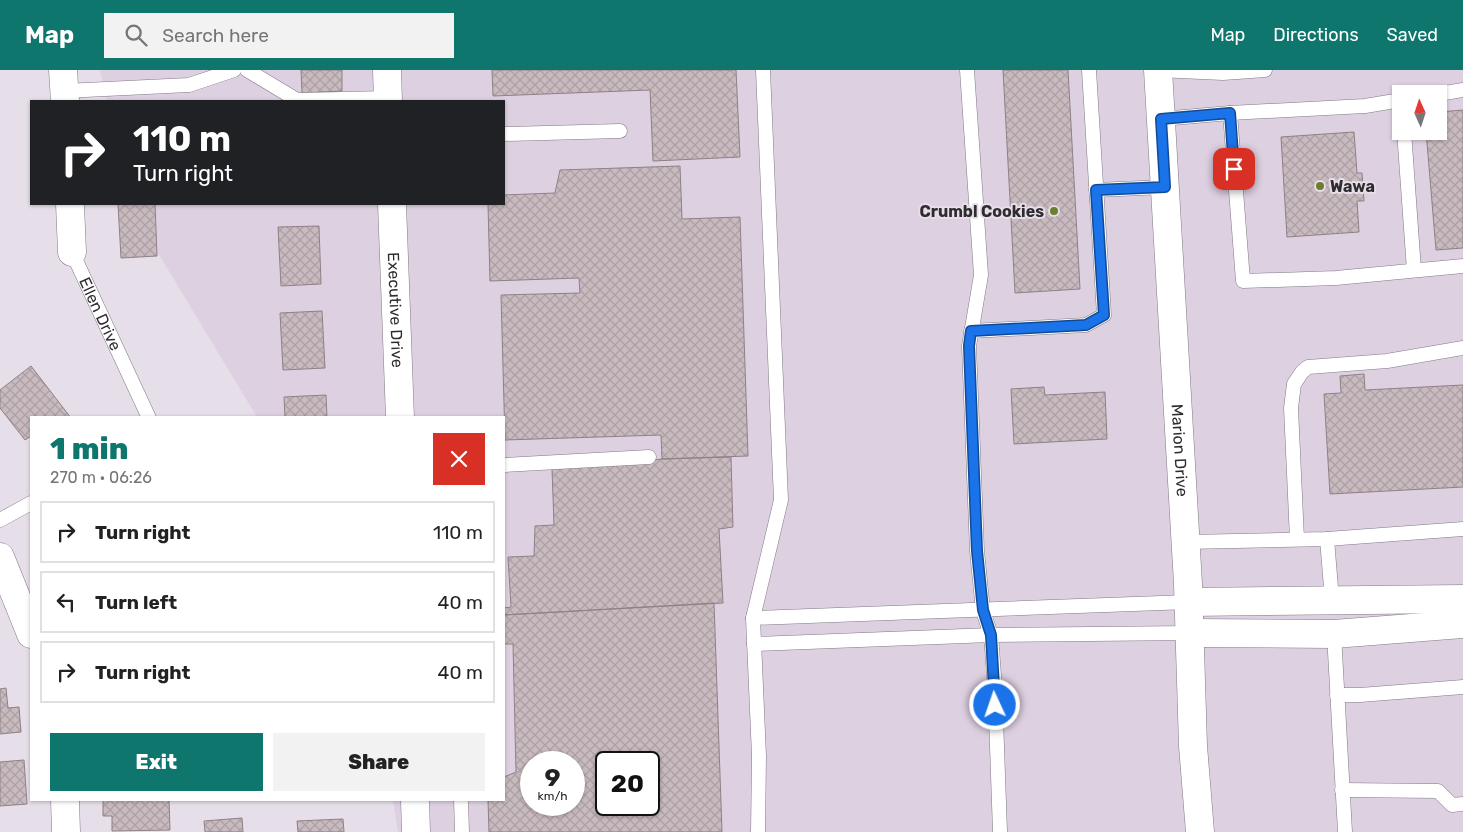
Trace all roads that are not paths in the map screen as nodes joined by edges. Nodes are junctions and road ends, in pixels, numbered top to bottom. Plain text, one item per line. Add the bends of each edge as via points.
1 (234, 70) edge
2 (247, 70) edge
3 (387, 70) edge
4 (763, 70) edge
5 (967, 70) edge
6 (1089, 70) edge
7 (1158, 70) edge
8 (1265, 70) edge
9 (64, 88) edge
10 (1463, 90) edge
11 (1448, 92) edge
12 (388, 100) edge
13 (1392, 102) edge
14 (1230, 113) junction
15 (1161, 119) junction
16 (620, 131) dead end
17 (505, 134) edge
18 (1405, 140) edge
19 (1165, 187) junction
20 (1096, 190) junction
21 (70, 205) edge
22 (392, 205) edge
23 (72, 252) joint
24 (1463, 266) edge
25 (1414, 270) junction
26 (971, 331) junction
27 (1463, 348) edge
28 (148, 416) edge
29 (400, 416) edge
30 (649, 457) dead end
31 (505, 465) edge
32 (30, 504) edge
33 (0, 520) edge
34 (1463, 529) edge
35 (1297, 539) junction
36 (1327, 539) junction
37 (1186, 542) junction
38 (0, 557) edge
39 (1463, 598) edge
40 (1332, 600) junction
41 (1189, 602) junction
42 (983, 610) junction
43 (752, 618) junction
44 (1463, 624) edge
45 (30, 632) edge
46 (1191, 633) junction
47 (1334, 634) junction
48 (991, 635) junction
49 (754, 644) junction
50 (1463, 687) edge
51 (1337, 695) junction
52 (1342, 790) junction
53 (65, 801) edge
54 (415, 801) edge
55 (461, 801) edge
56 (1463, 804) edge
57 (66, 832) edge
58 (416, 832) edge
59 (462, 832) edge
60 (758, 832) edge
61 (1000, 832) edge
62 (1200, 832) edge
63 (1344, 832) edge

1 - 9 lane via 189,85
2 - 12 lane via 297,100
3 - 12 street
4 - 43 lane via 781,500
5 - 26 lane via 981,275
6 - 20 lane
7 - 8 lane via 1223,73
7 - 15 street, Marion Drive
10 - 11 lane
13 - 14 lane via 1365,106
14 - 15 lane
14 - 25 lane via 1243,281 1336,278
15 - 19 street, Marion Drive
16 - 17 lane
18 - 25 lane
19 - 20 lane
19 - 37 street, Marion Drive
20 - 26 lane via 1104,315 1086,325
21 - 23 street, Ellen Drive
22 - 29 street, Executive Drive
23 - 28 lane, Ellen Drive
24 - 25 lane
26 - 42 lane via 977,551
27 - 35 lane via 1387,361 1308,366 1302,372 1294,384 1291,415
30 - 31 lane
32 - 33 lane
34 - 36 lane
35 - 36 lane
35 - 37 lane
36 - 40 lane
37 - 41 street, Marion Drive
38 - 45 street
39 - 40 street
40 - 41 street
40 - 47 street
41 - 42 lane
41 - 46 street, Marion Drive
42 - 43 lane
42 - 48 lane
43 - 49 lane
44 - 47 street
46 - 47 street
46 - 48 lane
46 - 62 street, Marion Drive via 1190,685
47 - 51 lane
48 - 49 lane
48 - 61 lane
49 - 60 lane via 759,756
50 - 51 lane
51 - 52 lane
52 - 56 lane via 1438,791 1452,805
52 - 63 lane
53 - 57 street
54 - 58 street
55 - 59 lane

